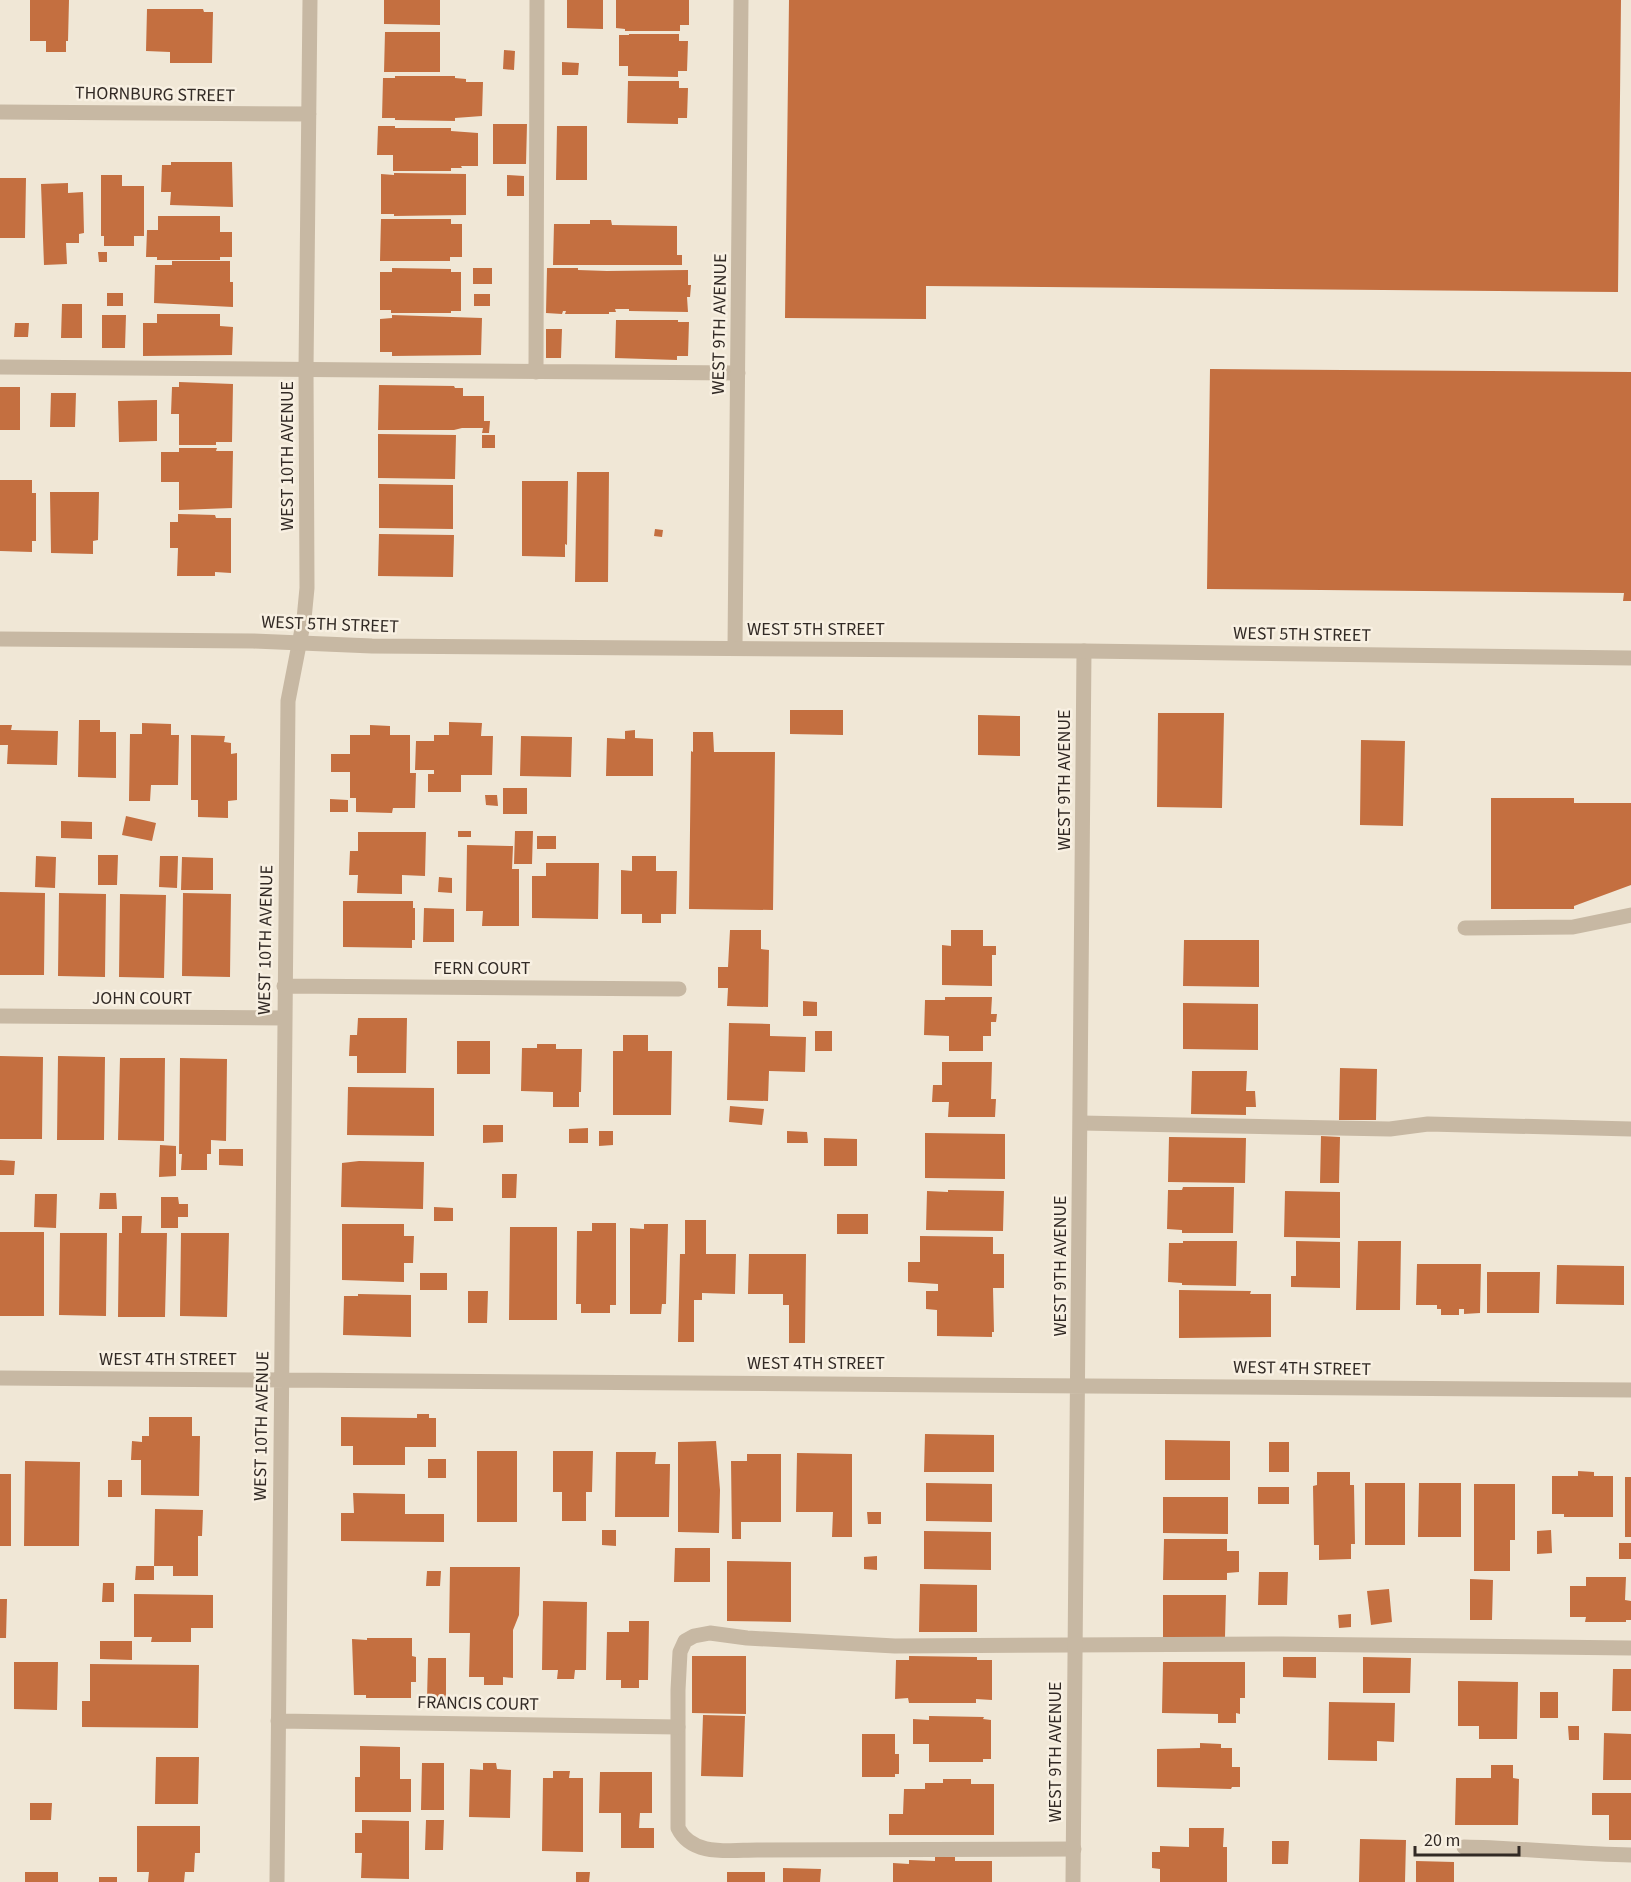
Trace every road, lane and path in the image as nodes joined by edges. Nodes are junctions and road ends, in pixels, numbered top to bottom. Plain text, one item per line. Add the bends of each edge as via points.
1 (310, 0) edge
2 (537, 0) edge
3 (741, 0) edge
4 (0, 112) edge
5 (309, 114) junction
6 (0, 368) edge
7 (306, 369) junction
8 (536, 372) junction
9 (738, 373) junction
10 (0, 639) edge
11 (299, 643) junction
12 (735, 648) junction
13 (1084, 651) junction
14 (1631, 658) edge
15 (1631, 915) edge
16 (1465, 928) dead end
17 (284, 986) junction
18 (679, 989) dead end
19 (0, 1016) edge
20 (284, 1018) junction
21 (1081, 1123) junction
22 (1631, 1129) edge
23 (0, 1378) edge
24 (281, 1379) junction
25 (1079, 1385) junction
26 (1631, 1390) edge
27 (1075, 1645) junction
28 (1631, 1648) edge
29 (278, 1721) junction
30 (678, 1727) junction
31 (1464, 1846) dead end
32 (1074, 1849) junction
33 (1631, 1855) edge
34 (277, 1882) edge
35 (1073, 1882) edge

1 - 5 street, WEST 10TH AVENUE
2 - 8 street
3 - 9 street, WEST 9TH AVENUE
4 - 5 street, THORNBURG STREET
5 - 7 street, WEST 10TH AVENUE
6 - 7 street
7 - 8 street
7 - 11 street, WEST 10TH AVENUE via 307,588
8 - 9 street
9 - 12 street, WEST 9TH AVENUE
10 - 11 street, WEST 5TH STREET
11 - 12 street, WEST 5TH STREET
11 - 17 street, WEST 10TH AVENUE via 288,700
12 - 13 street, WEST 5TH STREET
13 - 14 street, WEST 5TH STREET
13 - 21 street, WEST 9TH AVENUE
15 - 16 street via 1573,927
17 - 18 street, FERN COURT
17 - 20 street, WEST 10TH AVENUE
19 - 20 street, JOHN COURT
20 - 24 street, WEST 10TH AVENUE
21 - 22 street
21 - 25 street, WEST 9TH AVENUE
23 - 24 street, WEST 4TH STREET
24 - 25 street, WEST 4TH STREET
24 - 29 street, WEST 10TH AVENUE
25 - 26 street, WEST 4TH STREET
25 - 27 street, WEST 9TH AVENUE
27 - 28 street
27 - 30 street via 895,1646 710,1633 693,1636 685,1641 680,1652
27 - 32 street, WEST 9TH AVENUE
29 - 30 street, FRANCIS COURT
29 - 34 street, WEST 10TH AVENUE
30 - 32 street via 678,1828 683,1839 695,1846 711,1850
31 - 33 street
32 - 35 street, WEST 9TH AVENUE

